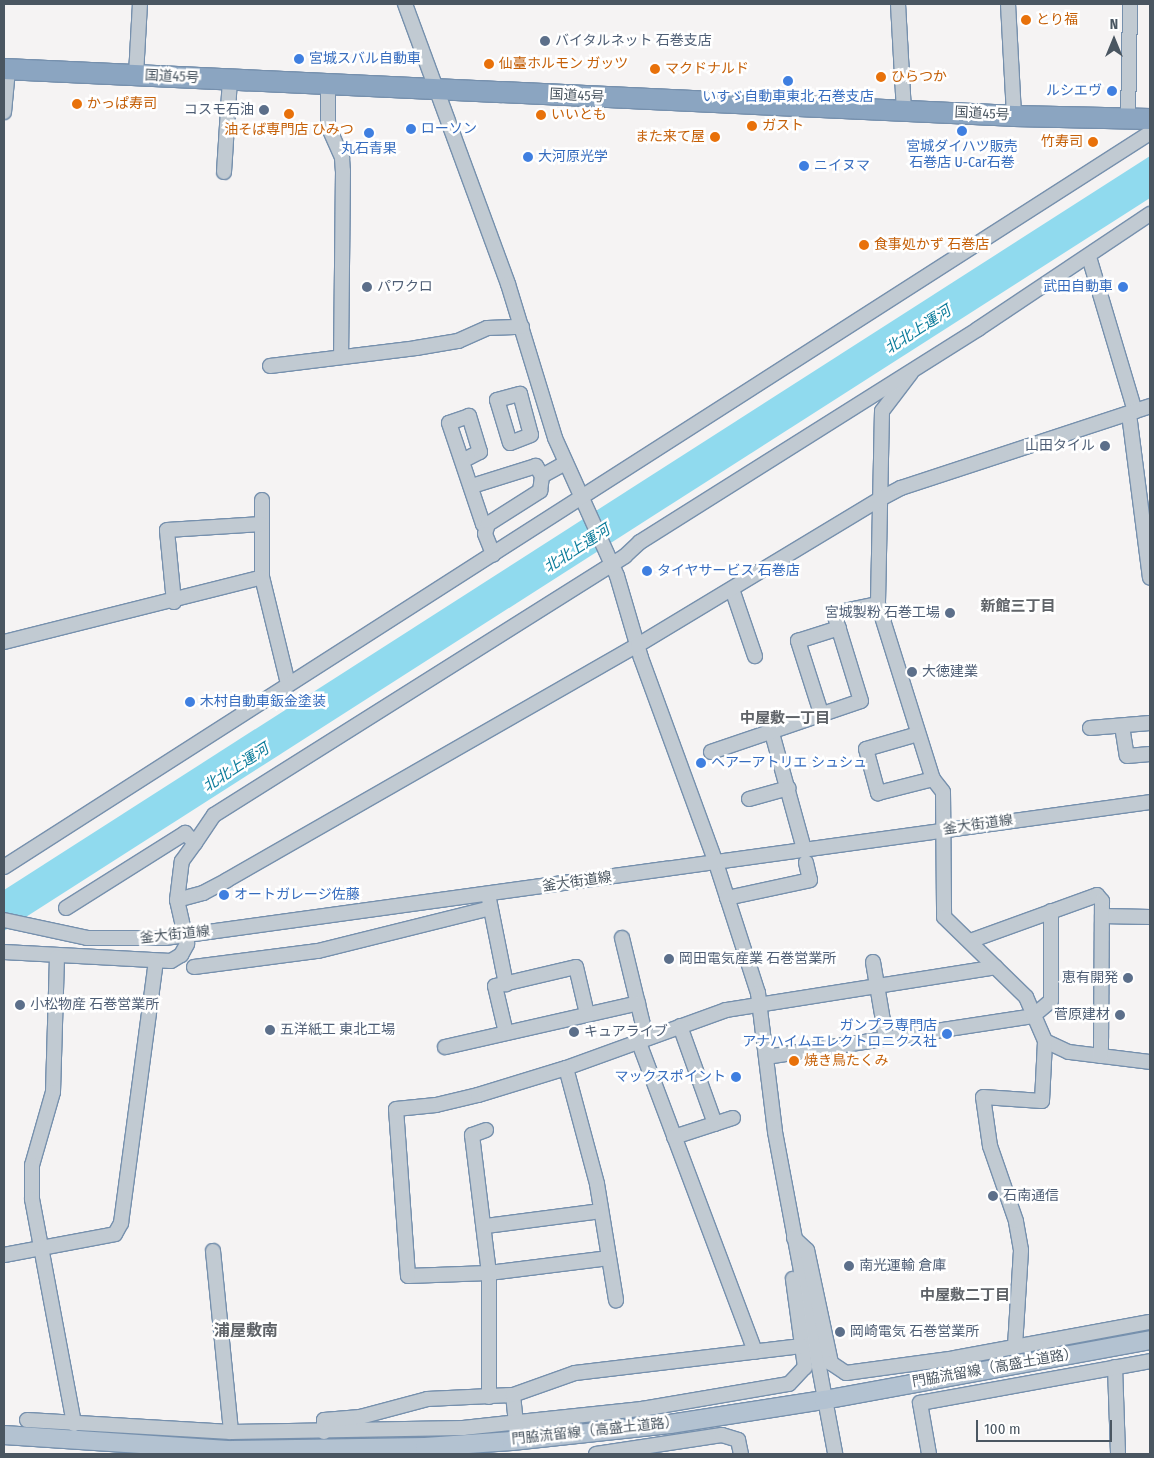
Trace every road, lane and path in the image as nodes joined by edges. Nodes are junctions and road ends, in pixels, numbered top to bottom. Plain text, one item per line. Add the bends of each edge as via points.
1 (140, 4) edge
2 (405, 4) edge
3 (898, 4) edge
4 (1008, 4) edge
5 (1130, 4) edge
6 (6, 69) edge
7 (136, 75) junction
8 (230, 80) junction
9 (328, 85) junction
10 (436, 90) junction
11 (904, 111) junction
12 (4, 112) edge
13 (1014, 116) junction
14 (1150, 119) edge
15 (1128, 120) junction
16 (1150, 133) edge
17 (224, 172) dead end
18 (1150, 214) edge
19 (1089, 257) junction
20 (522, 327) junction
21 (340, 356) junction
22 (270, 366) dead end
23 (916, 366) junction
24 (545, 402) junction
25 (1150, 406) edge
26 (524, 408) dead end
27 (1132, 412) junction
28 (464, 460) dead end
29 (565, 464) junction
30 (542, 476) junction
31 (472, 486) junction
32 (880, 499) junction
33 (262, 500) dead end
34 (582, 503) junction
35 (262, 524) junction
36 (488, 524) junction
37 (493, 554) junction
38 (609, 562) junction
39 (262, 577) junction
40 (1150, 578) edge
41 (732, 589) junction
42 (174, 602) junction
43 (878, 604) junction
44 (839, 628) junction
45 (4, 642) edge
46 (638, 645) junction
47 (755, 656) dead end
48 (288, 684) junction
49 (821, 713) junction
50 (1150, 724) edge
51 (1122, 726) junction
52 (1090, 728) dead end
53 (772, 733) junction
54 (918, 734) junction
55 (711, 752) dead end
56 (1150, 754) edge
57 (932, 779) junction
58 (788, 788) junction
59 (748, 799) dead end
60 (1150, 802) edge
61 (944, 830) junction
62 (194, 843) junction
63 (805, 856) junction
64 (716, 863) junction
65 (4, 867) edge
66 (727, 898) junction
67 (177, 900) junction
68 (489, 901) junction
69 (66, 908) dead end
70 (1051, 910) junction
71 (1102, 916) junction
72 (1150, 917) edge
73 (4, 920) edge
74 (186, 935) junction
75 (622, 938) dead end
76 (970, 941) junction
77 (4, 952) edge
78 (57, 957) junction
79 (156, 962) junction
80 (873, 962) dead end
81 (194, 967) dead end
82 (996, 967) junction
83 (506, 984) junction
84 (877, 986) junction
85 (638, 1003) junction
86 (760, 1005) junction
87 (587, 1014) junction
88 (1033, 1016) junction
89 (680, 1026) junction
90 (506, 1033) junction
91 (642, 1038) junction
92 (886, 1038) junction
93 (1045, 1041) junction
94 (445, 1047) dead end
95 (1101, 1056) junction
96 (766, 1057) junction
97 (1150, 1062) edge
98 (566, 1068) junction
99 (733, 1118) dead end
100 (715, 1124) junction
101 (486, 1130) dead end
102 (674, 1137) junction
103 (601, 1211) junction
104 (486, 1226) junction
105 (794, 1238) junction
106 (39, 1248) junction
107 (212, 1251) dead end
108 (4, 1254) edge
109 (609, 1258) junction
110 (489, 1273) junction
111 (616, 1300) dead end
112 (1150, 1322) edge
113 (1150, 1340) edge
114 (801, 1346) junction
115 (1015, 1346) junction
116 (755, 1352) junction
117 (1150, 1361) edge
118 (1115, 1367) junction
119 (513, 1395) junction
120 (489, 1396) junction
121 (824, 1400) junction
122 (27, 1420) dead end
123 (74, 1424) junction
124 (516, 1424) junction
125 (231, 1432) junction
126 (324, 1432) junction
127 (4, 1435) edge
128 (596, 1454) edge
129 (741, 1454) edge
130 (834, 1454) edge
131 (929, 1454) edge
132 (1118, 1454) edge

1 - 7 street
2 - 10 street
3 - 11 street
4 - 13 street
5 - 15 street
6 - 7 highway, 国道45号
6 - 12 street
7 - 8 highway, 国道45号
8 - 9 highway, 国道45号
8 - 17 street
9 - 10 highway, 国道45号
9 - 21 street via 328,126 342,158 343,171
10 - 11 highway, 国道45号
10 - 20 street
11 - 13 highway, 国道45号
13 - 15 highway, 国道45号
14 - 15 highway, 国道45号
16 - 34 street via 911,284
18 - 19 street
19 - 23 street
19 - 27 street
20 - 21 street via 487,328 458,341
20 - 24 street
21 - 22 street
23 - 32 street via 882,411
23 - 38 street
24 - 26 street
24 - 29 street
25 - 27 street
27 - 32 street via 901,488
27 - 40 street
28 - 31 street
29 - 30 street
29 - 34 street
30 - 31 street via 536,466
30 - 36 street via 540,491
31 - 36 street via 480,520
32 - 41 street
32 - 43 street
33 - 35 street
34 - 37 street
34 - 38 street
35 - 39 street
35 - 42 street via 167,530
36 - 37 street via 485,534
37 - 48 street
38 - 46 street
38 - 62 street via 214,814
39 - 42 street
39 - 48 street
41 - 46 street
41 - 47 street
42 - 45 street via 61,626
43 - 44 street via 834,613
43 - 54 street
44 - 49 street via 861,701
44 - 49 street via 798,640
46 - 64 street
46 - 67 street via 203,893
48 - 65 street
49 - 53 street
50 - 51 street
51 - 52 street
51 - 56 street via 1127,756
53 - 55 street
53 - 58 street
54 - 57 street
54 - 57 street via 866,749 878,793
57 - 61 street via 943,792
58 - 59 street
58 - 63 street
60 - 61 street, 釜大街道線
61 - 63 street, 釜大街道線
61 - 76 street via 944,917
62 - 67 street via 182,861
62 - 69 street via 185,833
63 - 64 street, 釜大街道線
63 - 66 street via 810,880
64 - 66 street
64 - 68 street, 釜大街道線
66 - 86 street
67 - 74 street
68 - 74 street, 釜大街道線
68 - 81 street via 318,950
68 - 83 street
70 - 71 street via 1097,895 1102,901
70 - 76 street
70 - 88 street via 1051,1001
71 - 72 street
71 - 95 street
73 - 74 street, 釜大街道線 via 26,928 87,938 126,940
74 - 79 street via 187,944 181,955 171,961
75 - 85 street
76 - 82 street
77 - 78 street via 18,950
78 - 79 street via 122,957
78 - 106 street via 53,1092 32,1166 32,1199
79 - 106 street via 121,1223 115,1234
80 - 84 street
82 - 84 street
82 - 88 street via 1026,998
83 - 87 street via 576,967
83 - 90 street via 495,986
84 - 86 street
84 - 92 street
85 - 87 street
85 - 91 street
86 - 89 street via 726,1010
86 - 96 street
87 - 90 street
88 - 92 street
88 - 93 street
89 - 91 street
89 - 100 street
90 - 94 street
91 - 98 street
91 - 102 street
92 - 96 street
93 - 95 street via 1069,1052
93 - 115 street via 1042,1100 984,1097 990,1146 1016,1222 1021,1250
95 - 97 street
96 - 105 street
98 - 103 street via 597,1184
98 - 110 street via 444,1103 396,1109 408,1276
99 - 100 street
100 - 102 street
101 - 104 street via 472,1135
102 - 116 street
103 - 104 street
103 - 109 street
104 - 110 street
105 - 114 street via 791,1257
105 - 115 street via 807,1250 831,1364 846,1373
105 - 121 street
106 - 108 street
106 - 123 street
107 - 125 street
109 - 110 street
109 - 111 street
110 - 120 street
112 - 115 street
113 - 121 main road, 門脇流留線（高盛土道路）
114 - 116 street
114 - 124 street via 805,1367 789,1384 651,1408
116 - 119 street via 575,1373
117 - 118 street
118 - 131 street via 920,1404
118 - 132 street
119 - 120 street
119 - 124 street
120 - 126 street via 427,1399 360,1417 324,1420
121 - 127 main road, 門脇流留線（高盛土道路） via 592,1433 425,1447 223,1449
121 - 130 street
122 - 123 street
123 - 125 street
124 - 126 street
125 - 126 street
128 - 129 street via 722,1435 738,1440

